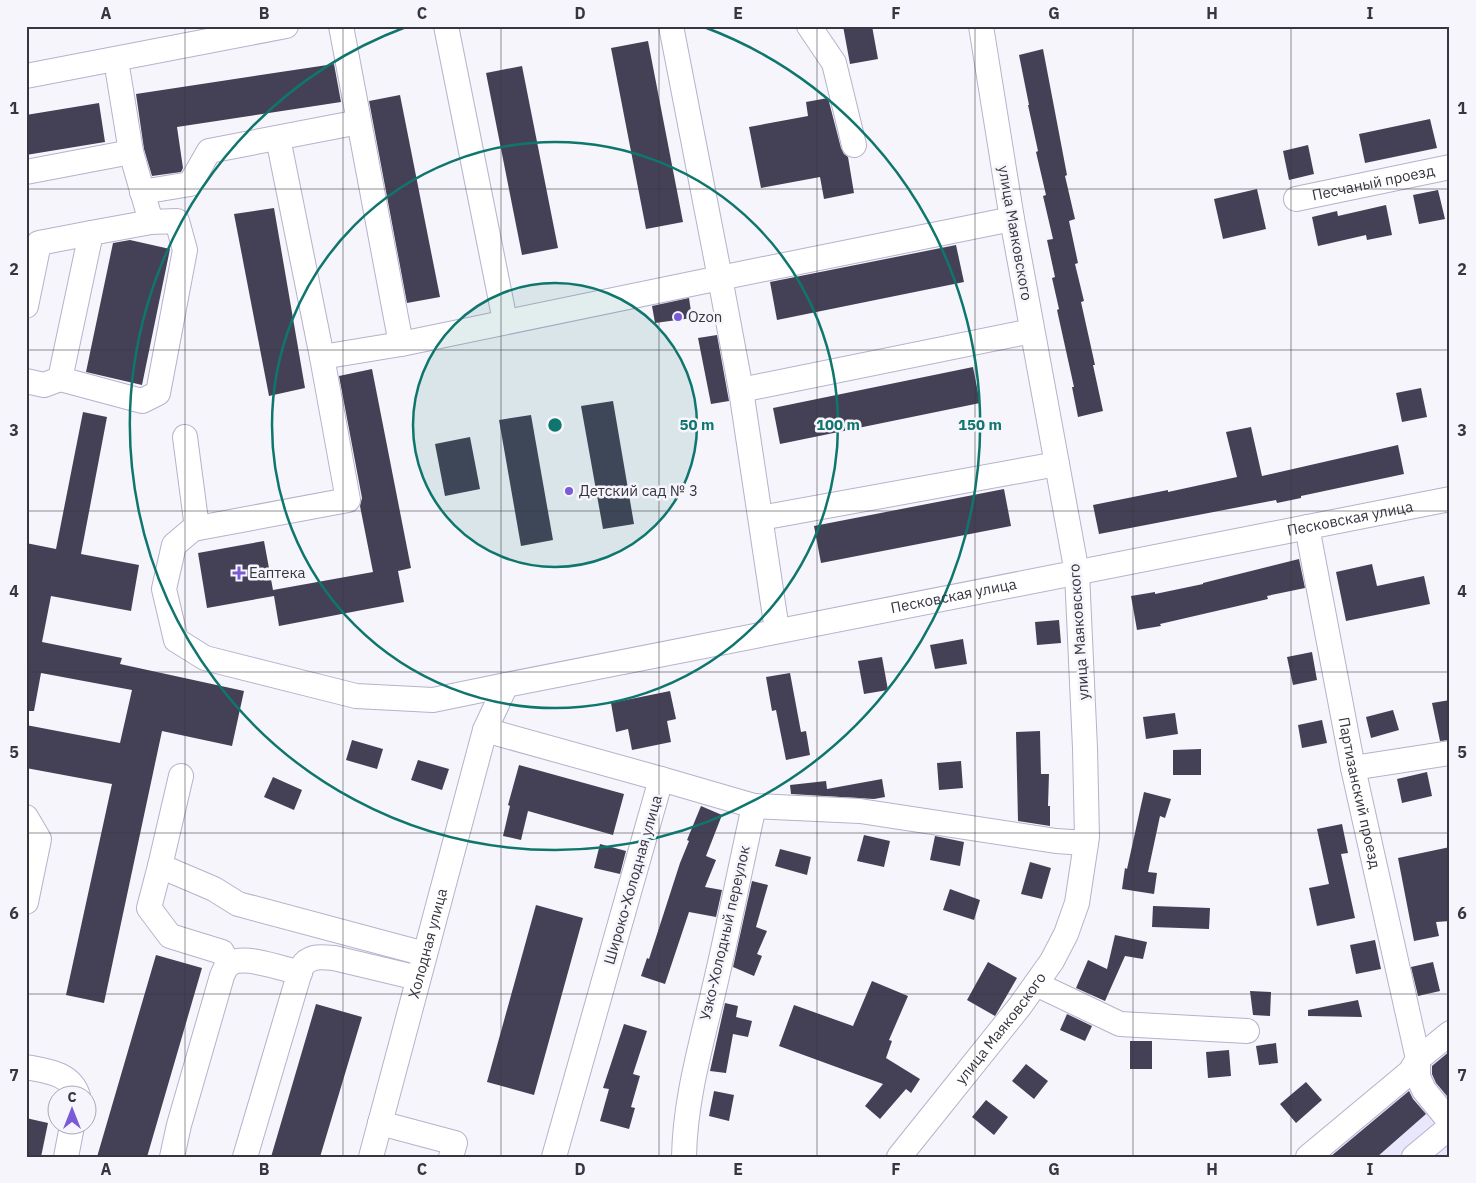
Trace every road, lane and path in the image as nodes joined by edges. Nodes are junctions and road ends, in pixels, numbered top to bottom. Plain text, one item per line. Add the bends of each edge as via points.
1 (286, 26) edge
2 (341, 26) edge
3 (446, 26) edge
4 (671, 26) edge
5 (809, 26) edge
6 (981, 26) edge
7 (116, 60) junction
8 (26, 76) edge
9 (360, 122) junction
10 (278, 138) junction
11 (854, 145) dead end
12 (131, 152) junction
13 (1450, 167) edge
14 (26, 172) edge
15 (142, 192) junction
16 (1296, 199) dead end
17 (1012, 219) junction
18 (151, 222) junction
19 (91, 233) junction
20 (720, 278) junction
21 (26, 306) edge
22 (505, 321) junction
23 (1032, 331) junction
24 (401, 344) junction
25 (322, 356) junction
26 (60, 379) junction
27 (26, 381) edge
28 (741, 390) junction
29 (186, 437) dead end
30 (1057, 464) junction
31 (1450, 499) edge
32 (760, 518) junction
33 (1307, 527) junction
34 (197, 528) junction
35 (1077, 573) junction
36 (777, 630) junction
37 (506, 685) junction
38 (485, 730) junction
39 (1450, 752) edge
40 (1353, 768) junction
41 (181, 776) dead end
42 (661, 779) junction
43 (754, 806) junction
44 (26, 817) edge
45 (1086, 843) junction
46 (160, 866) junction
47 (26, 902) edge
48 (425, 954) junction
49 (229, 964) junction
50 (300, 973) junction
51 (418, 978) junction
52 (1036, 984) junction
53 (1247, 1031) dead end
54 (1450, 1033) edge
55 (1418, 1059) junction
56 (26, 1067) edge
57 (72, 1086) edge
58 (1450, 1122) edge
59 (380, 1124) junction
60 (1450, 1127) edge
61 (70, 1136) edge
62 (1428, 1152) edge
63 (66, 1157) edge
64 (172, 1157) edge
65 (245, 1157) edge
66 (371, 1157) edge
67 (451, 1157) edge
68 (554, 1157) edge
69 (684, 1157) edge
70 (899, 1157) edge
71 (1308, 1157) edge

1 - 7 street
2 - 9 street
3 - 22 street
4 - 20 street
5 - 11 street via 834,62
6 - 17 street, улица Маяковского
7 - 8 street
7 - 12 street
9 - 10 street
9 - 24 street
10 - 15 street via 209,150 190,184
10 - 25 street
12 - 14 street
12 - 15 street
13 - 16 street, Песчаный проезд
15 - 18 street
17 - 20 street
17 - 23 street, улица Маяковского
18 - 19 street
18 - 26 street via 177,221 185,250 158,392 142,401
19 - 21 street via 39,243
19 - 26 street
20 - 22 street
20 - 28 street
22 - 24 street
23 - 28 street
23 - 30 street, улица Маяковского
24 - 25 street
25 - 34 street via 348,500
26 - 27 street via 44,385
28 - 32 street
29 - 34 street
30 - 32 street
30 - 35 street, улица Маяковского
31 - 33 street, Песковская улица
32 - 36 street
33 - 35 street, Песковская улица
33 - 40 street, Партизанский проезд
34 - 37 street, Песковская улица via 174,545 164,589 176,640 205,658 356,696 433,700
35 - 36 street, Песковская улица
35 - 45 street, улица Маяковского
36 - 37 street, Песковская улица
37 - 38 street
38 - 42 street, Широко-Холодная улица
38 - 48 street, Холодная улица
39 - 40 street
40 - 55 street, Партизанский проезд
41 - 46 street
42 - 43 street
42 - 68 street, Широко-Холодная улица
43 - 45 street via 860,810
43 - 69 street, Узко-Холодный переулок via 694,1068
44 - 47 street via 39,839
45 - 52 street, улица Маяковского via 1077,903 1066,934
46 - 48 street via 214,889 238,904
46 - 49 street via 149,908 170,936 222,952
48 - 51 street, Холодная улица
49 - 50 street via 247,961
49 - 64 street via 222,976
50 - 51 street via 306,961 322,957
50 - 65 street
51 - 59 street, Холодная улица
52 - 53 street via 1120,1024
52 - 70 street, улица Маяковского
54 - 55 street
55 - 58 street, Партизанский проезд via 1418,1077 1424,1090
55 - 71 street via 1410,1072
56 - 57 street via 54,1072 69,1080
59 - 66 street, Холодная улица
59 - 67 street via 455,1143
60 - 62 street
61 - 63 street

